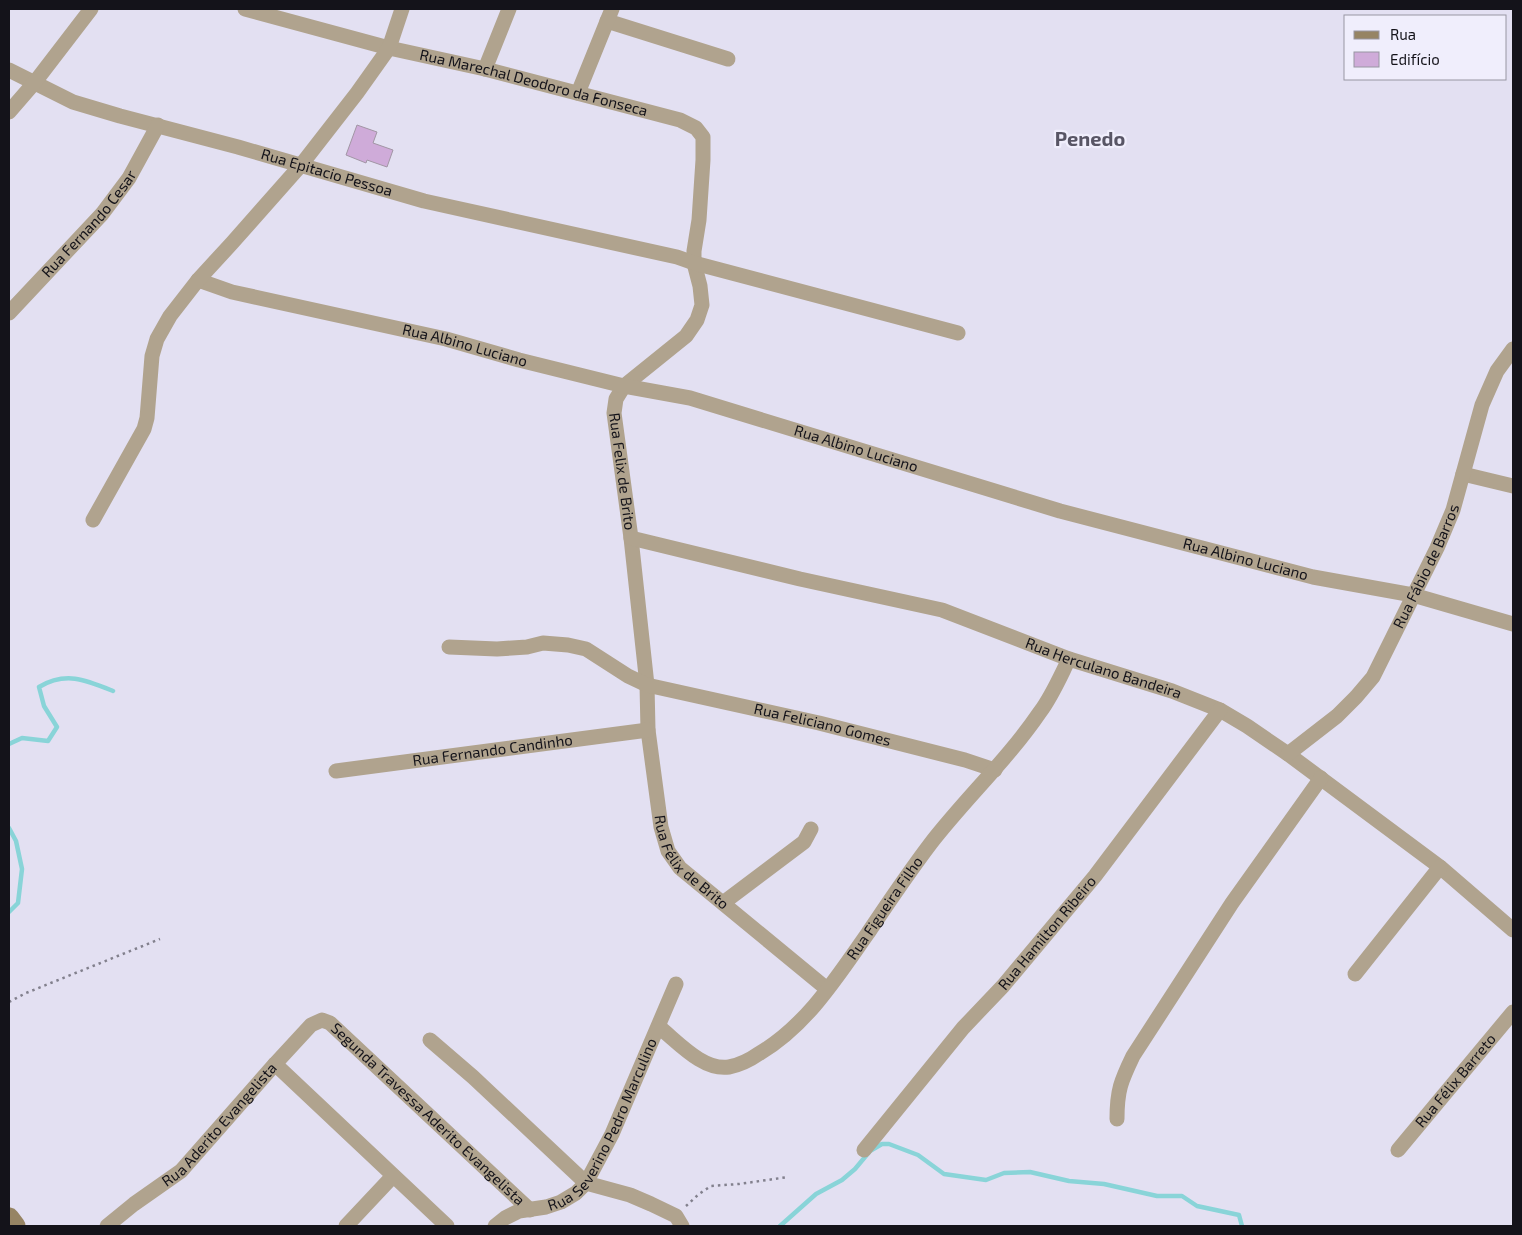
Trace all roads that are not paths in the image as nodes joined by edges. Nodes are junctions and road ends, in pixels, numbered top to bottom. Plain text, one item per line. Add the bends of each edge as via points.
1 (91, 9) edge
2 (245, 9) edge
3 (402, 9) edge
4 (509, 9) edge
5 (610, 15) edge
6 (389, 48) junction
7 (728, 59) dead end
8 (485, 69) junction
9 (9, 70) edge
10 (35, 82) junction
11 (578, 93) junction
12 (9, 112) edge
13 (158, 125) junction
14 (301, 165) junction
15 (694, 257) junction
16 (198, 280) junction
17 (9, 313) edge
18 (958, 333) dead end
19 (1513, 349) edge
20 (624, 386) junction
21 (1463, 474) junction
22 (1513, 486) edge
23 (93, 520) dead end
24 (631, 538) junction
25 (1413, 595) junction
26 (1513, 624) edge
27 (449, 647) dead end
28 (1069, 659) junction
29 (647, 685) junction
30 (1220, 710) junction
31 (648, 730) junction
32 (1288, 754) junction
33 (996, 770) junction
34 (336, 771) dead end
35 (1321, 778) junction
36 (811, 829) dead end
37 (1440, 867) junction
38 (723, 903) junction
39 (1513, 930) edge
40 (1355, 974) dead end
41 (676, 984) dead end
42 (827, 989) junction
43 (1513, 1012) edge
44 (326, 1020) joint
45 (659, 1027) junction
46 (430, 1040) dead end
47 (275, 1064) junction
48 (1117, 1119) dead end
49 (864, 1150) dead end
50 (1398, 1150) dead end
51 (393, 1176) junction
52 (586, 1183) junction
53 (530, 1210) junction
54 (9, 1218) edge
55 (679, 1221) edge
56 (15, 1226) edge
57 (107, 1226) edge
58 (346, 1226) edge
59 (448, 1226) edge
60 (495, 1226) edge

1 - 10 street
2 - 6 street, Rua Marechal Deodoro da Fonseca
3 - 6 street
4 - 8 street
5 - 7 street
5 - 11 street
6 - 8 street, Rua Marechal Deodoro da Fonseca
6 - 14 street
8 - 11 street, Rua Marechal Deodoro da Fonseca
9 - 10 street, Rua Epitacio Pessoa
10 - 12 street
10 - 13 street, Rua Epitacio Pessoa via 73,102
11 - 15 street, Rua Marechal Deodoro da Fonseca via 680,120 700,131 703,160
13 - 14 street, Rua Epitacio Pessoa
13 - 17 street, Rua Fernando Cesar via 129,178 102,214
14 - 15 street, Rua Epitacio Pessoa via 424,200 653,252
14 - 16 street
15 - 18 street
15 - 20 street, Rua Felix de Brito via 702,305 697,320 686,336
16 - 20 street, Rua Albino Luciano via 232,292 446,339
16 - 23 street via 157,339 144,429
19 - 21 street, Rua Fábio de Barros via 1482,405
20 - 24 street, Rua Felix de Brito via 616,399 614,413
20 - 25 street, Rua Albino Luciano via 690,398 751,415 1060,511 1313,577
21 - 22 street
21 - 25 street, Rua Fábio de Barros via 1453,510
24 - 28 street, Rua Herculano Bandeira via 942,610
24 - 29 street, Rua Felix de Brito
25 - 26 street, Rua Albino Luciano
25 - 32 street, Rua Fábio de Barros via 1372,677 1337,716
27 - 29 street, Rua Feliciano Gomes via 497,649 543,643 568,645 586,649
28 - 30 street, Rua Herculano Bandeira via 1172,691
28 - 33 street, Rua Figueira Filho via 1041,711
29 - 31 street, Rua Félix de Brito
29 - 33 street, Rua Feliciano Gomes via 819,723
30 - 32 street, Rua Herculano Bandeira
30 - 49 street, Rua Hamilton Ribeiro via 1095,876 1003,986 963,1028
31 - 34 street, Rua Fernando Candinho
31 - 38 street, Rua Félix de Brito via 661,827 668,851 680,868
32 - 35 street, Rua Herculano Bandeira
33 - 42 street, Rua Figueira Filho via 932,842
35 - 37 street, Rua Herculano Bandeira
35 - 48 street via 1232,903 1133,1056 1117,1097
36 - 38 street via 804,842
37 - 39 street, Rua Herculano Bandeira
37 - 40 street
38 - 42 street, Rua Félix de Brito
41 - 45 street, Rua Severino Pedro Marculino
42 - 45 street, Rua Figueira Filho via 798,1024 775,1044 744,1063 730,1067 704,1062
43 - 50 street, Rua Félix Barreto
44 - 47 street, Rua Aderito Evangelista via 311,1025
44 - 53 street, Segunda Travessa Aderito Evangelista
45 - 52 street, Rua Severino Pedro Marculino via 612,1134
46 - 52 street
47 - 51 street
47 - 57 street, Rua Aderito Evangelista via 181,1171
51 - 58 street
51 - 59 street
52 - 53 street, Rua Severino Pedro Marculino via 560,1202
52 - 55 street via 630,1196
53 - 60 street, Rua Severino Pedro Marculino via 519,1211
54 - 56 street

